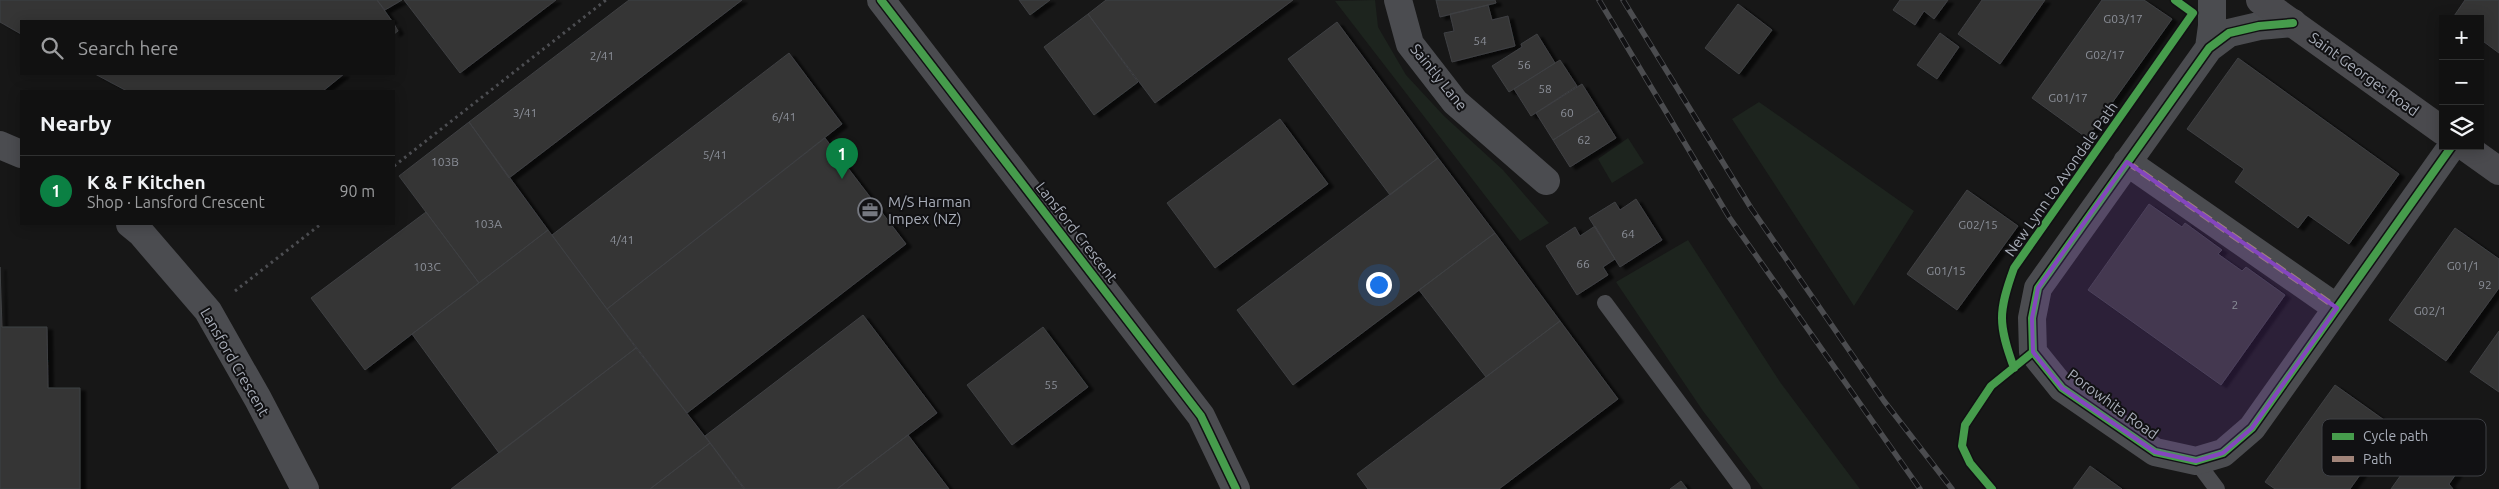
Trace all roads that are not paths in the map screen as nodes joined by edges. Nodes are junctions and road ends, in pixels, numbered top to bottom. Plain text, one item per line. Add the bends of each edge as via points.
1 (881, 0) edge
2 (1398, 0) edge
3 (2212, 0) edge
4 (2260, 0) edge
5 (2293, 23) junction
6 (2209, 48) junction
7 (2439, 128) edge
8 (0, 145) edge
9 (2449, 150) edge
10 (2470, 150) edge
11 (20, 154) edge
12 (2127, 162) junction
13 (2499, 171) edge
14 (1546, 181) dead end
15 (131, 225) edge
16 (1605, 303) dead end
17 (2337, 308) junction
18 (2196, 461) junction
19 (306, 489) edge
20 (1236, 489) edge
21 (1743, 489) edge
22 (2216, 489) edge

1 - 20 street, Lansford Crescent via 1201,416
2 - 14 street, Saintly Lane via 1410,44 1455,102
3 - 6 street, Porowhita Road
4 - 5 main road, Saint Georges Road
5 - 6 street, Porowhita Road via 2229,33
5 - 7 main road, Saint Georges Road
6 - 12 street, Porowhita Road
8 - 11 street
9 - 17 street, Porowhita Road
10 - 13 main road
12 - 17 street
12 - 18 street, Porowhita Road via 2038,288 2032,318 2033,352 2062,388 2155,452
15 - 19 street, Lansford Crescent via 208,312
16 - 21 lane
17 - 18 street, Porowhita Road via 2252,428 2224,453
18 - 22 lane

